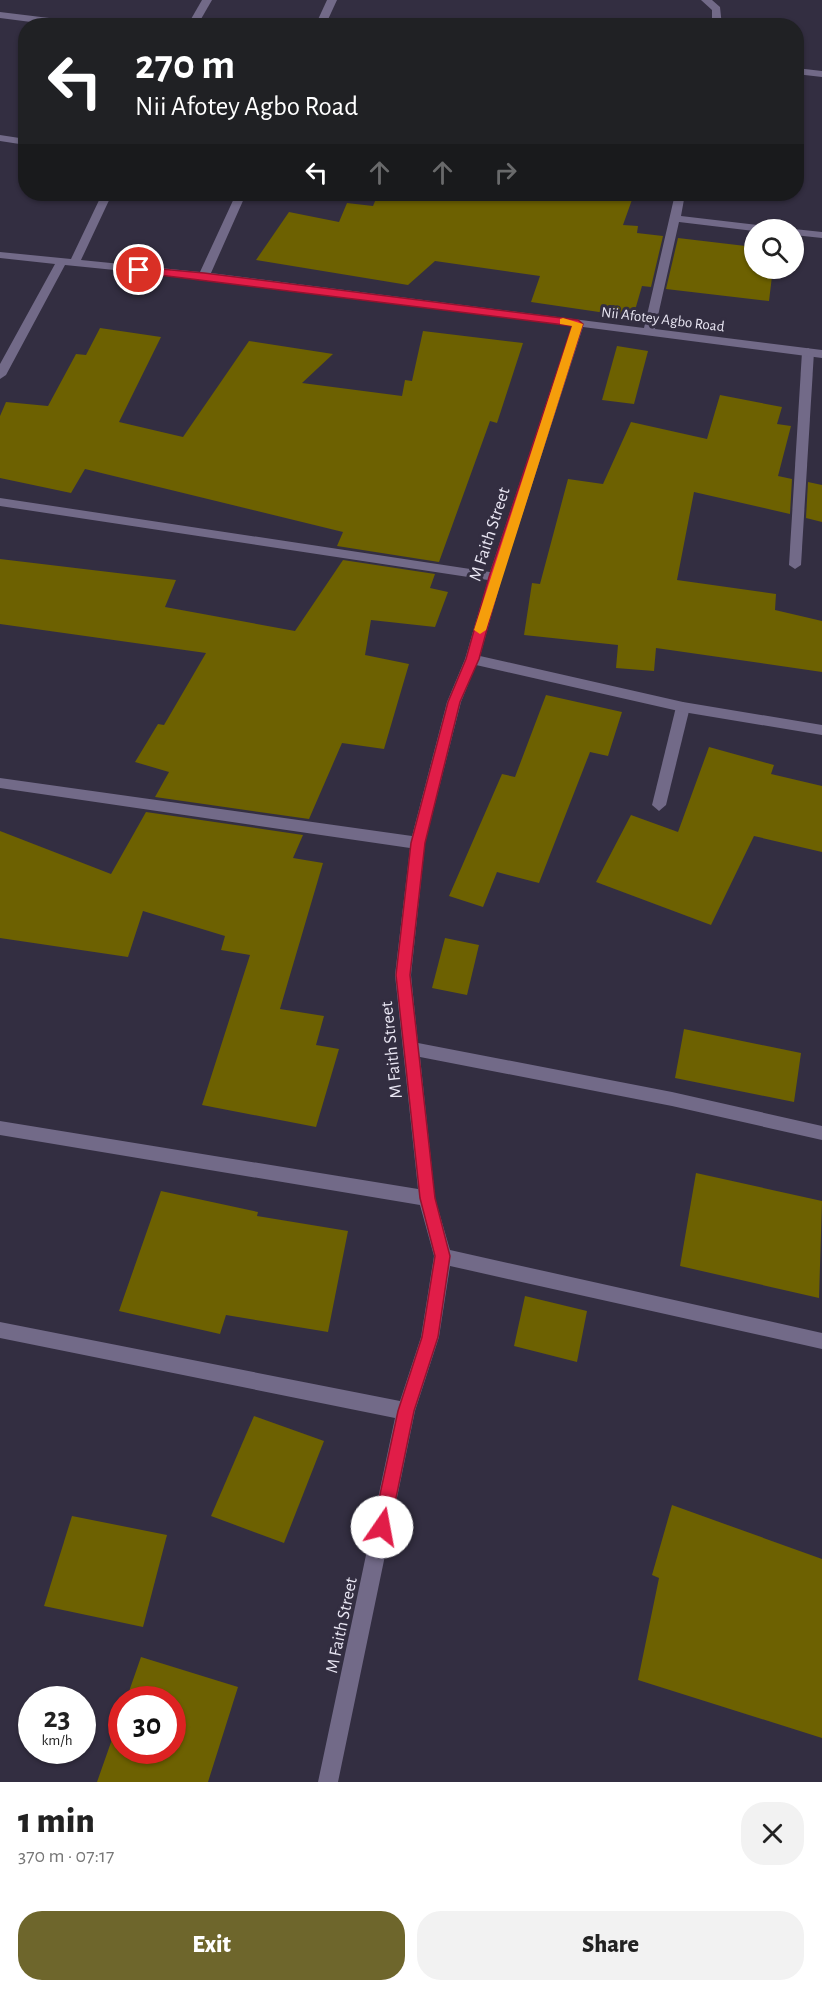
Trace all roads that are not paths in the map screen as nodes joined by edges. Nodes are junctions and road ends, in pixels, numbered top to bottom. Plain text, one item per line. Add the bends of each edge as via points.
1 (207, 0) edge
2 (332, 0) edge
3 (706, 0) edge
4 (0, 15) edge
5 (25, 18) edge
6 (197, 18) edge
7 (324, 18) edge
8 (717, 18) edge
9 (804, 72) edge
10 (822, 74) edge
11 (0, 138) edge
12 (18, 141) edge
13 (104, 201) edge
14 (238, 201) edge
15 (678, 201) edge
16 (674, 218) junction
17 (744, 226) edge
18 (804, 233) edge
19 (822, 235) edge
20 (0, 255) edge
21 (61, 263) junction
22 (74, 264) junction
23 (204, 276) junction
24 (578, 324) junction
25 (649, 332) junction
26 (808, 352) junction
27 (822, 354) edge
28 (0, 375) edge
29 (0, 502) edge
30 (795, 565) dead end
31 (495, 577) junction
32 (472, 659) junction
33 (683, 707) junction
34 (822, 730) edge
35 (0, 783) edge
36 (659, 805) dead end
37 (418, 843) junction
38 (410, 1048) junction
39 (0, 1128) edge
40 (822, 1133) edge
41 (428, 1198) junction
42 (442, 1256) junction
43 (0, 1330) edge
44 (822, 1341) edge
45 (406, 1411) junction
46 (328, 1782) edge

1 - 6 street
2 - 7 street
3 - 8 street via 717,9
4 - 5 street
9 - 10 street
11 - 12 street
13 - 22 street
14 - 23 street
15 - 16 street
16 - 17 street
16 - 25 street
18 - 19 street
20 - 21 street, Nii Afotey Agbo Road
21 - 22 street, Nii Afotey Agbo Road
21 - 28 street
22 - 23 street, Nii Afotey Agbo Road
23 - 24 street, Nii Afotey Agbo Road
24 - 25 street, Nii Afotey Agbo Road
24 - 31 street, M Faith Street
25 - 26 street, Nii Afotey Agbo Road
26 - 27 street, Nii Afotey Agbo Road
26 - 30 street
29 - 31 street
31 - 32 street, M Faith Street
32 - 33 street
32 - 37 street, M Faith Street via 454,702
33 - 34 street
33 - 36 street
35 - 37 street
37 - 38 street, M Faith Street via 403,975
38 - 40 street
38 - 41 street, M Faith Street
39 - 41 street
41 - 42 street, M Faith Street
42 - 44 street
42 - 45 street, M Faith Street via 430,1337
43 - 45 street
45 - 46 street, M Faith Street

